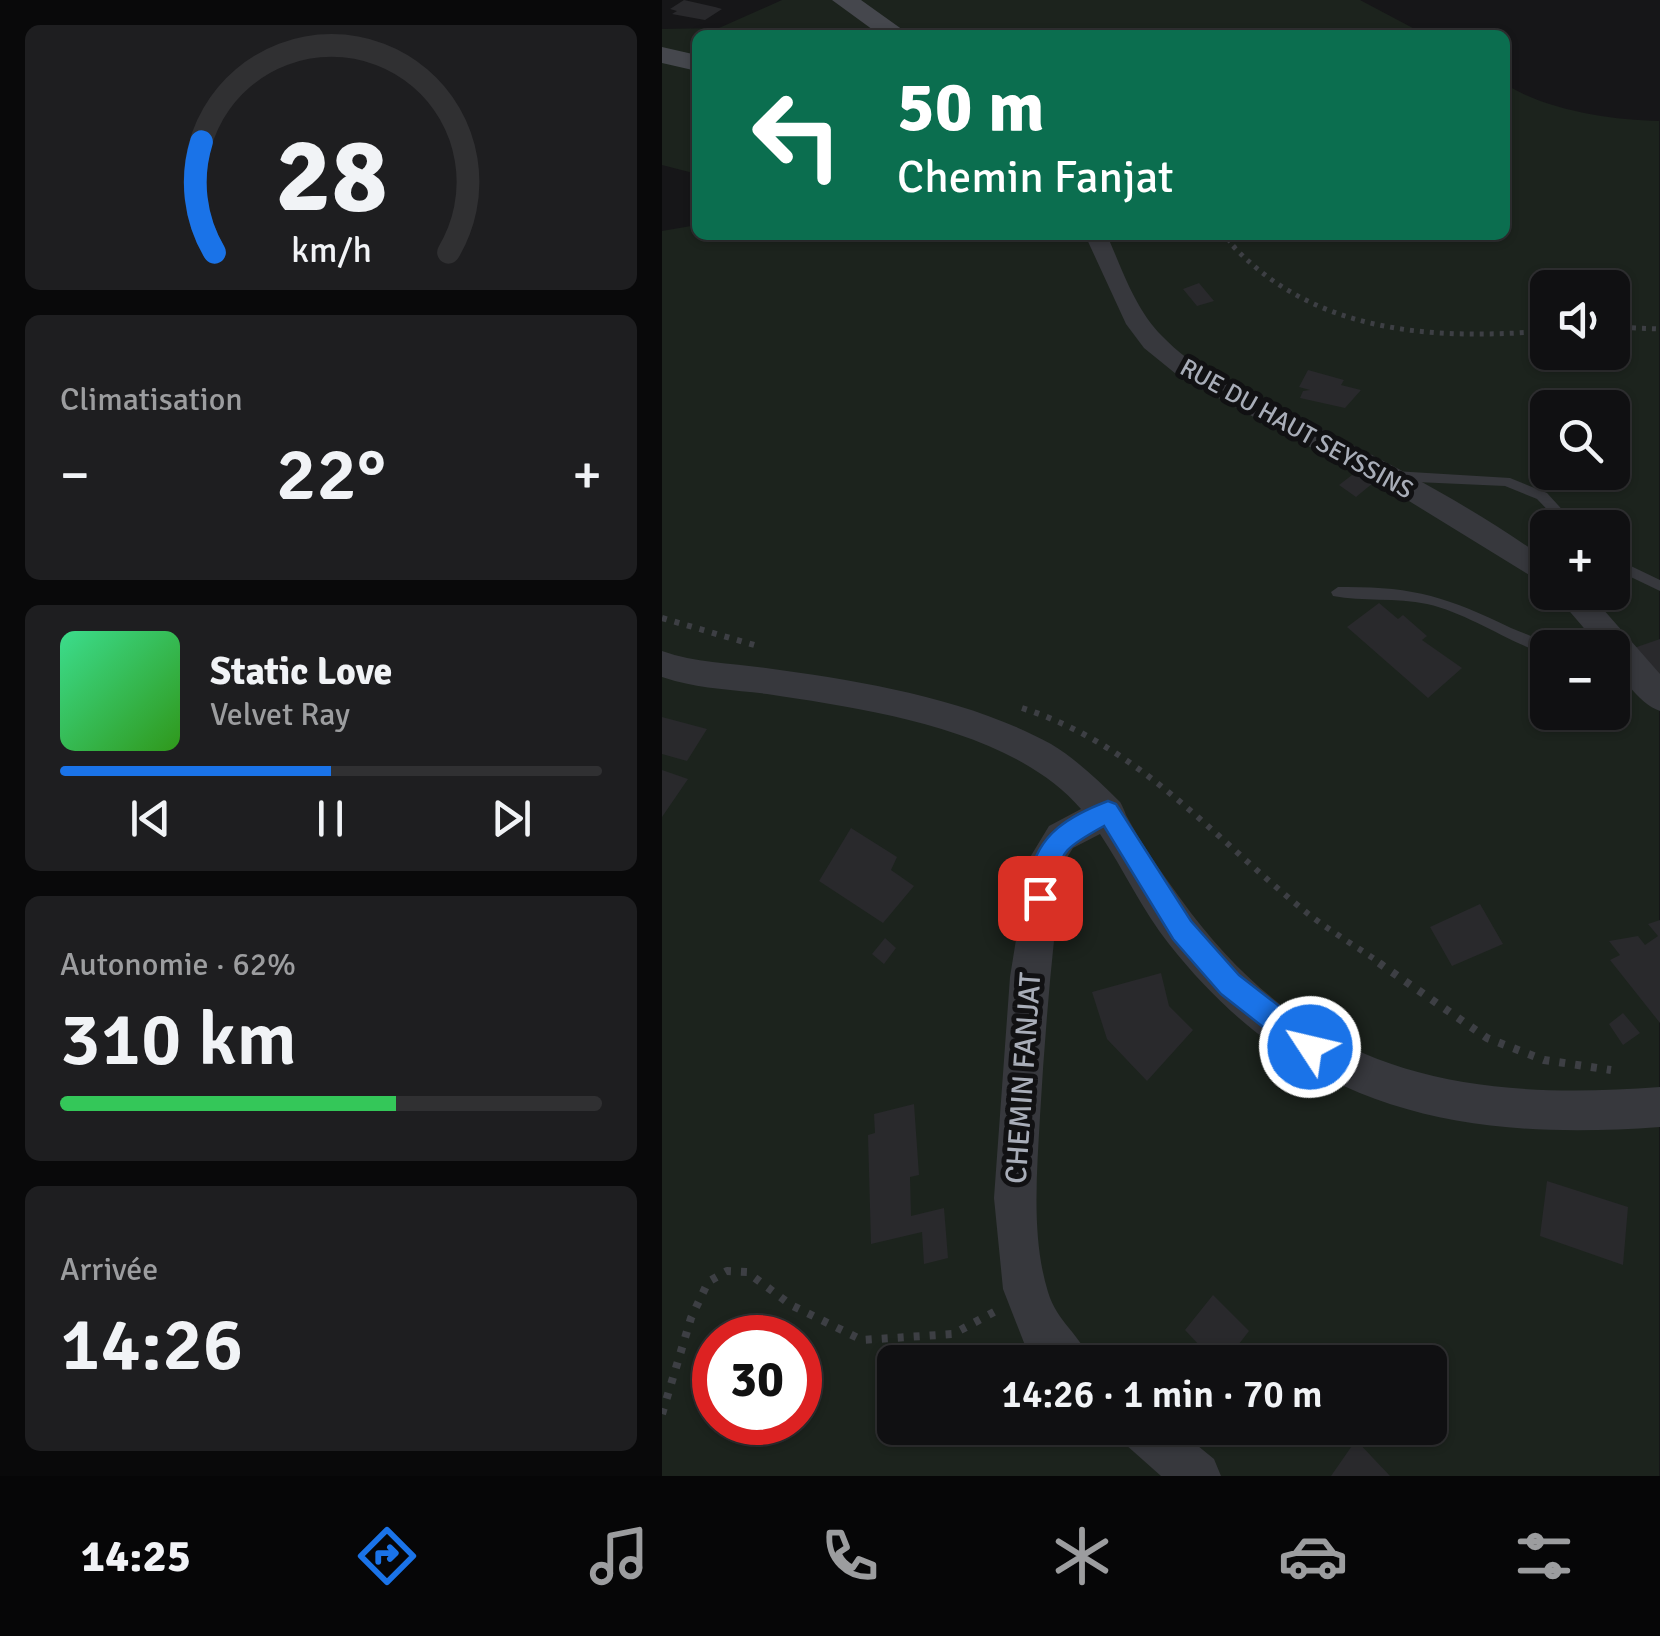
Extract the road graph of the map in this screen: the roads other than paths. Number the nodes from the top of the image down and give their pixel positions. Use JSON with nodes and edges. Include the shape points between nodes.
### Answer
{"nodes":[{"id":1,"x":844,"y":0,"type":"edge"},
{"id":2,"x":890,"y":30,"type":"edge"},
{"id":3,"x":662,"y":54,"type":"edge"},
{"id":4,"x":692,"y":61,"type":"edge"},
{"id":5,"x":1098,"y":240,"type":"edge"},
{"id":6,"x":1386,"y":476,"type":"junction"},
{"id":7,"x":1556,"y":510,"type":"edge"},
{"id":8,"x":1530,"y":562,"type":"edge"},
{"id":9,"x":1630,"y":571,"type":"edge"},
{"id":10,"x":1660,"y":586,"type":"edge"},
{"id":11,"x":1338,"y":592,"type":"dead end"},
{"id":12,"x":1588,"y":610,"type":"edge"},
{"id":13,"x":1530,"y":642,"type":"edge"},
{"id":14,"x":662,"y":664,"type":"edge"},
{"id":15,"x":1638,"y":682,"type":"edge"},
{"id":16,"x":1108,"y":812,"type":"junction"},
{"id":17,"x":1660,"y":1107,"type":"edge"},
{"id":18,"x":1051,"y":1345,"type":"edge"},
{"id":19,"x":1161,"y":1445,"type":"edge"},
{"id":20,"x":1197,"y":1476,"type":"edge"}],
"edges":[{"from":1,"to":2,"type":"main road"},
{"from":3,"to":4,"type":"main road"},
{"from":5,"to":6,"type":"street","name":"RUE DU HAUT SEYSSINS","via":[[1130,310],[1173,361]]},
{"from":6,"to":7,"type":"lane","via":[[1506,481],[1542,496]]},
{"from":6,"to":8,"type":"street","name":"RUE DU HAUT SEYSSINS"},
{"from":9,"to":10,"type":"lane"},
{"from":11,"to":13,"type":"lane","via":[[1425,599]]},
{"from":12,"to":15,"type":"street"},
{"from":14,"to":16,"type":"street","via":[[798,686],[993,735],[1041,755]]},
{"from":16,"to":17,"type":"street","via":[[1182,930],[1230,984],[1292,1035],[1370,1081],[1420,1098],[1504,1112],[1557,1116]]},
{"from":16,"to":18,"type":"street","name":"CHEMIN FANJAT","via":[[1062,836],[1046,858],[1030,977],[1014,1198],[1024,1276]]},
{"from":19,"to":20,"type":"street"}]}
